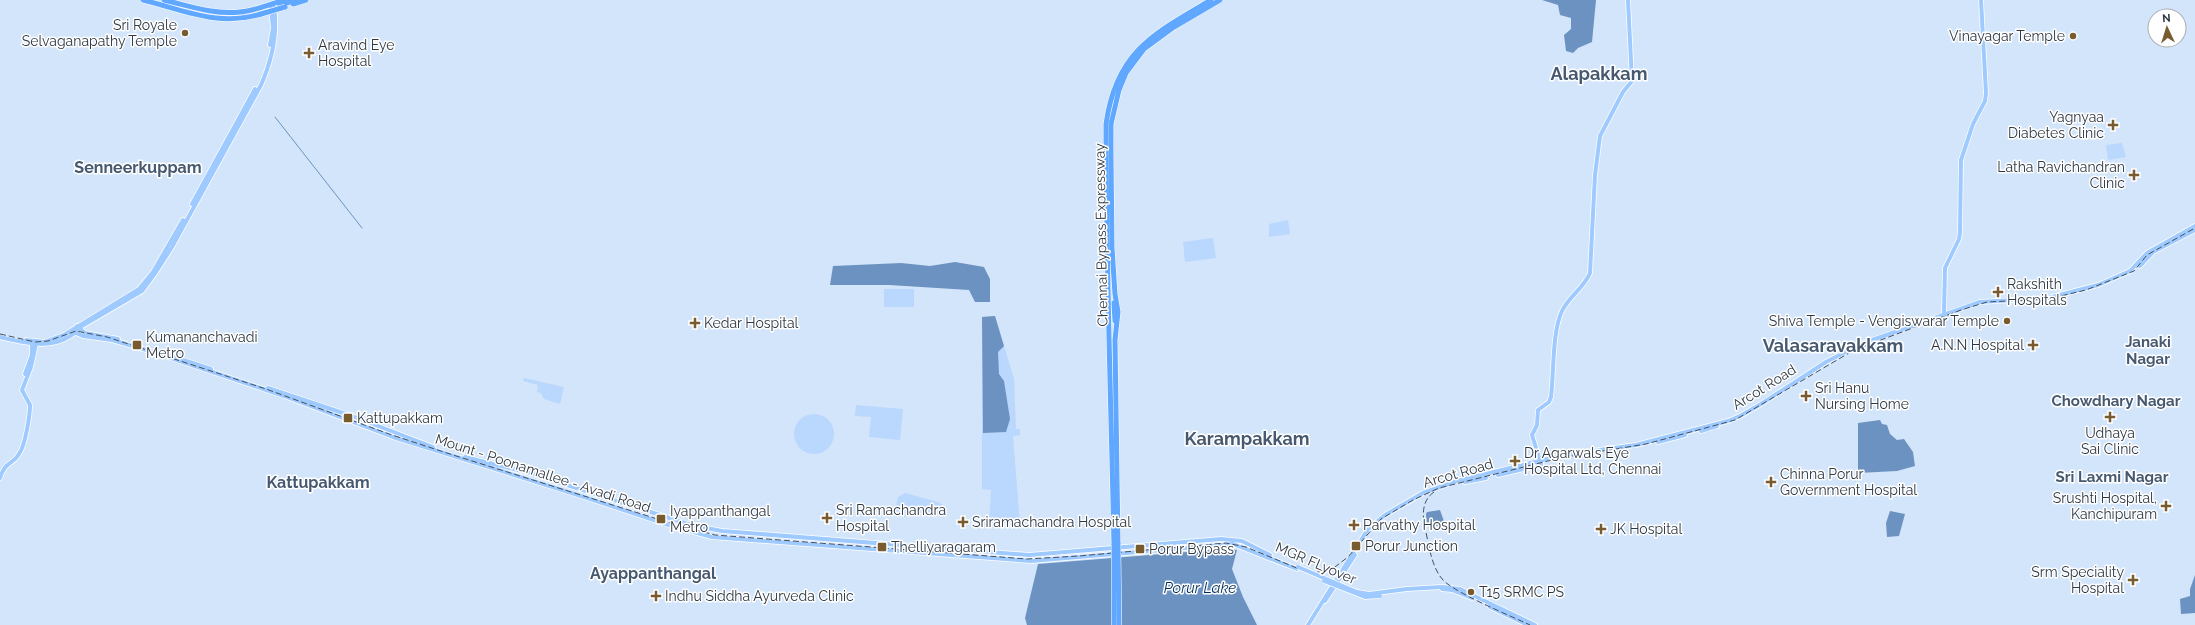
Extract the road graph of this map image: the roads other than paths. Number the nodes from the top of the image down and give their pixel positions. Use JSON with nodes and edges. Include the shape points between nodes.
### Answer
{"nodes":[{"id":1,"x":143,"y":0,"type":"edge"},
{"id":2,"x":164,"y":0,"type":"edge"},
{"id":3,"x":296,"y":0,"type":"edge"},
{"id":4,"x":306,"y":0,"type":"edge"},
{"id":5,"x":1211,"y":0,"type":"edge"},
{"id":6,"x":1220,"y":0,"type":"edge"},
{"id":7,"x":1628,"y":0,"type":"edge"},
{"id":8,"x":1981,"y":0,"type":"edge"},
{"id":9,"x":186,"y":5,"type":"junction"},
{"id":10,"x":285,"y":5,"type":"edge"},
{"id":11,"x":273,"y":7,"type":"junction"},
{"id":12,"x":2195,"y":226,"type":"edge"},
{"id":13,"x":2195,"y":230,"type":"edge"},
{"id":14,"x":2154,"y":250,"type":"junction"},
{"id":15,"x":1115,"y":294,"type":"junction"},
{"id":16,"x":1108,"y":295,"type":"junction"},
{"id":17,"x":1962,"y":308,"type":"junction"},
{"id":18,"x":1944,"y":314,"type":"junction"},
{"id":19,"x":1928,"y":321,"type":"junction"},
{"id":20,"x":79,"y":329,"type":"junction"},
{"id":21,"x":0,"y":336,"type":"edge"},
{"id":22,"x":1113,"y":336,"type":"junction"},
{"id":23,"x":27,"y":343,"type":"junction"},
{"id":24,"x":34,"y":343,"type":"junction"},
{"id":25,"x":32,"y":351,"type":"junction"},
{"id":26,"x":1541,"y":463,"type":"junction"},
{"id":27,"x":0,"y":470,"type":"edge"},
{"id":28,"x":530,"y":473,"type":"junction"},
{"id":29,"x":0,"y":478,"type":"edge"},
{"id":30,"x":528,"y":479,"type":"junction"},
{"id":31,"x":1116,"y":544,"type":"junction"},
{"id":32,"x":1262,"y":553,"type":"junction"},
{"id":33,"x":1320,"y":575,"type":"dead end"},
{"id":34,"x":1318,"y":580,"type":"dead end"},
{"id":35,"x":1527,"y":623,"type":"edge"},
{"id":36,"x":1114,"y":625,"type":"edge"},
{"id":37,"x":1119,"y":625,"type":"edge"},
{"id":38,"x":1309,"y":625,"type":"edge"},
{"id":39,"x":1535,"y":625,"type":"edge"}],
"edges":[{"from":1,"to":10,"type":"highway","bridge":true,"via":[[221,20],[242,19]]},
{"from":2,"to":9,"type":"highway"},
{"from":3,"to":10,"type":"highway"},
{"from":4,"to":10,"type":"highway"},
{"from":5,"to":16,"type":"highway","name":"Chennai Bypass Expressway","via":[[1156,33],[1141,46],[1121,71],[1114,88],[1106,124]]},
{"from":6,"to":15,"type":"highway","name":"Chennai Bypass Expressway","via":[[1174,27],[1144,49],[1126,73],[1119,90],[1111,124]]},
{"from":7,"to":26,"type":"main road","via":[[1632,81],[1600,136],[1595,175],[1590,273],[1585,284],[1562,310],[1551,399],[1538,410],[1537,425],[1532,435]]},
{"from":8,"to":18,"type":"main road","via":[[1986,93],[1961,160],[1960,232],[1945,268]]},
{"from":9,"to":10,"type":"highway","via":[[209,11],[235,13]]},
{"from":9,"to":11,"type":"highway","via":[[227,16],[249,14]]},
{"from":10,"to":11,"type":"highway"},
{"from":11,"to":20,"type":"main road","via":[[273,34],[259,84],[234,124],[162,257],[139,289]]},
{"from":12,"to":14,"type":"main road","name":"Arcot Road"},
{"from":13,"to":14,"type":"main road","name":"Arcot Road"},
{"from":14,"to":17,"type":"main road","name":"Arcot Road","via":[[2137,269],[2065,297],[1990,302]]},
{"from":15,"to":16,"type":"highway"},
{"from":15,"to":22,"type":"highway","name":"Chennai Bypass Expressway"},
{"from":16,"to":22,"type":"highway","name":"Chennai Bypass Expressway"},
{"from":17,"to":18,"type":"main road","name":"Arcot Road"},
{"from":17,"to":19,"type":"main road","name":"Arcot Road"},
{"from":18,"to":19,"type":"main road","name":"Arcot Road"},
{"from":19,"to":26,"type":"main road","name":"Arcot Road","via":[[1861,344],[1745,415],[1641,444],[1584,451]]},
{"from":20,"to":24,"type":"main road","via":[[47,344]]},
{"from":20,"to":28,"type":"main road","name":"Mount - Poonamallee - Avadi Road","via":[[183,359],[346,414],[447,452]]},
{"from":20,"to":30,"type":"main road","name":"Mount - Poonamallee - Avadi Road","via":[[284,396],[393,437]]},
{"from":21,"to":23,"type":"main road"},
{"from":21,"to":24,"type":"main road"},
{"from":22,"to":31,"type":"highway","name":"Chennai Bypass Expressway"},
{"from":23,"to":24,"type":"main road"},
{"from":23,"to":25,"type":"main road"},
{"from":24,"to":25,"type":"main road"},
{"from":24,"to":29,"type":"main road","via":[[31,367],[22,388],[30,405],[22,450],[4,466]]},
{"from":25,"to":27,"type":"main road","via":[[20,387],[20,393],[28,405],[19,449]]},
{"from":26,"to":38,"type":"main road","name":"Arcot Road","via":[[1442,485],[1411,501],[1370,530]]},
{"from":28,"to":30,"type":"main road"},
{"from":28,"to":32,"type":"main road","name":"Mount - Poonamallee - Avadi Road","via":[[685,523],[734,532],[1029,555],[1221,539],[1242,541]]},
{"from":30,"to":32,"type":"main road","name":"Mount - Poonamallee - Avadi Road","via":[[672,526],[726,538],[1031,560],[1233,544]]},
{"from":31,"to":36,"type":"highway","bridge":true},
{"from":31,"to":37,"type":"highway","bridge":true},
{"from":32,"to":35,"type":"main road","name":"MGR FLyover","bridge":true,"via":[[1360,596],[1372,597],[1409,590],[1452,587]]},
{"from":33,"to":34,"type":"main road"},
{"from":35,"to":39,"type":"main road"}]}
